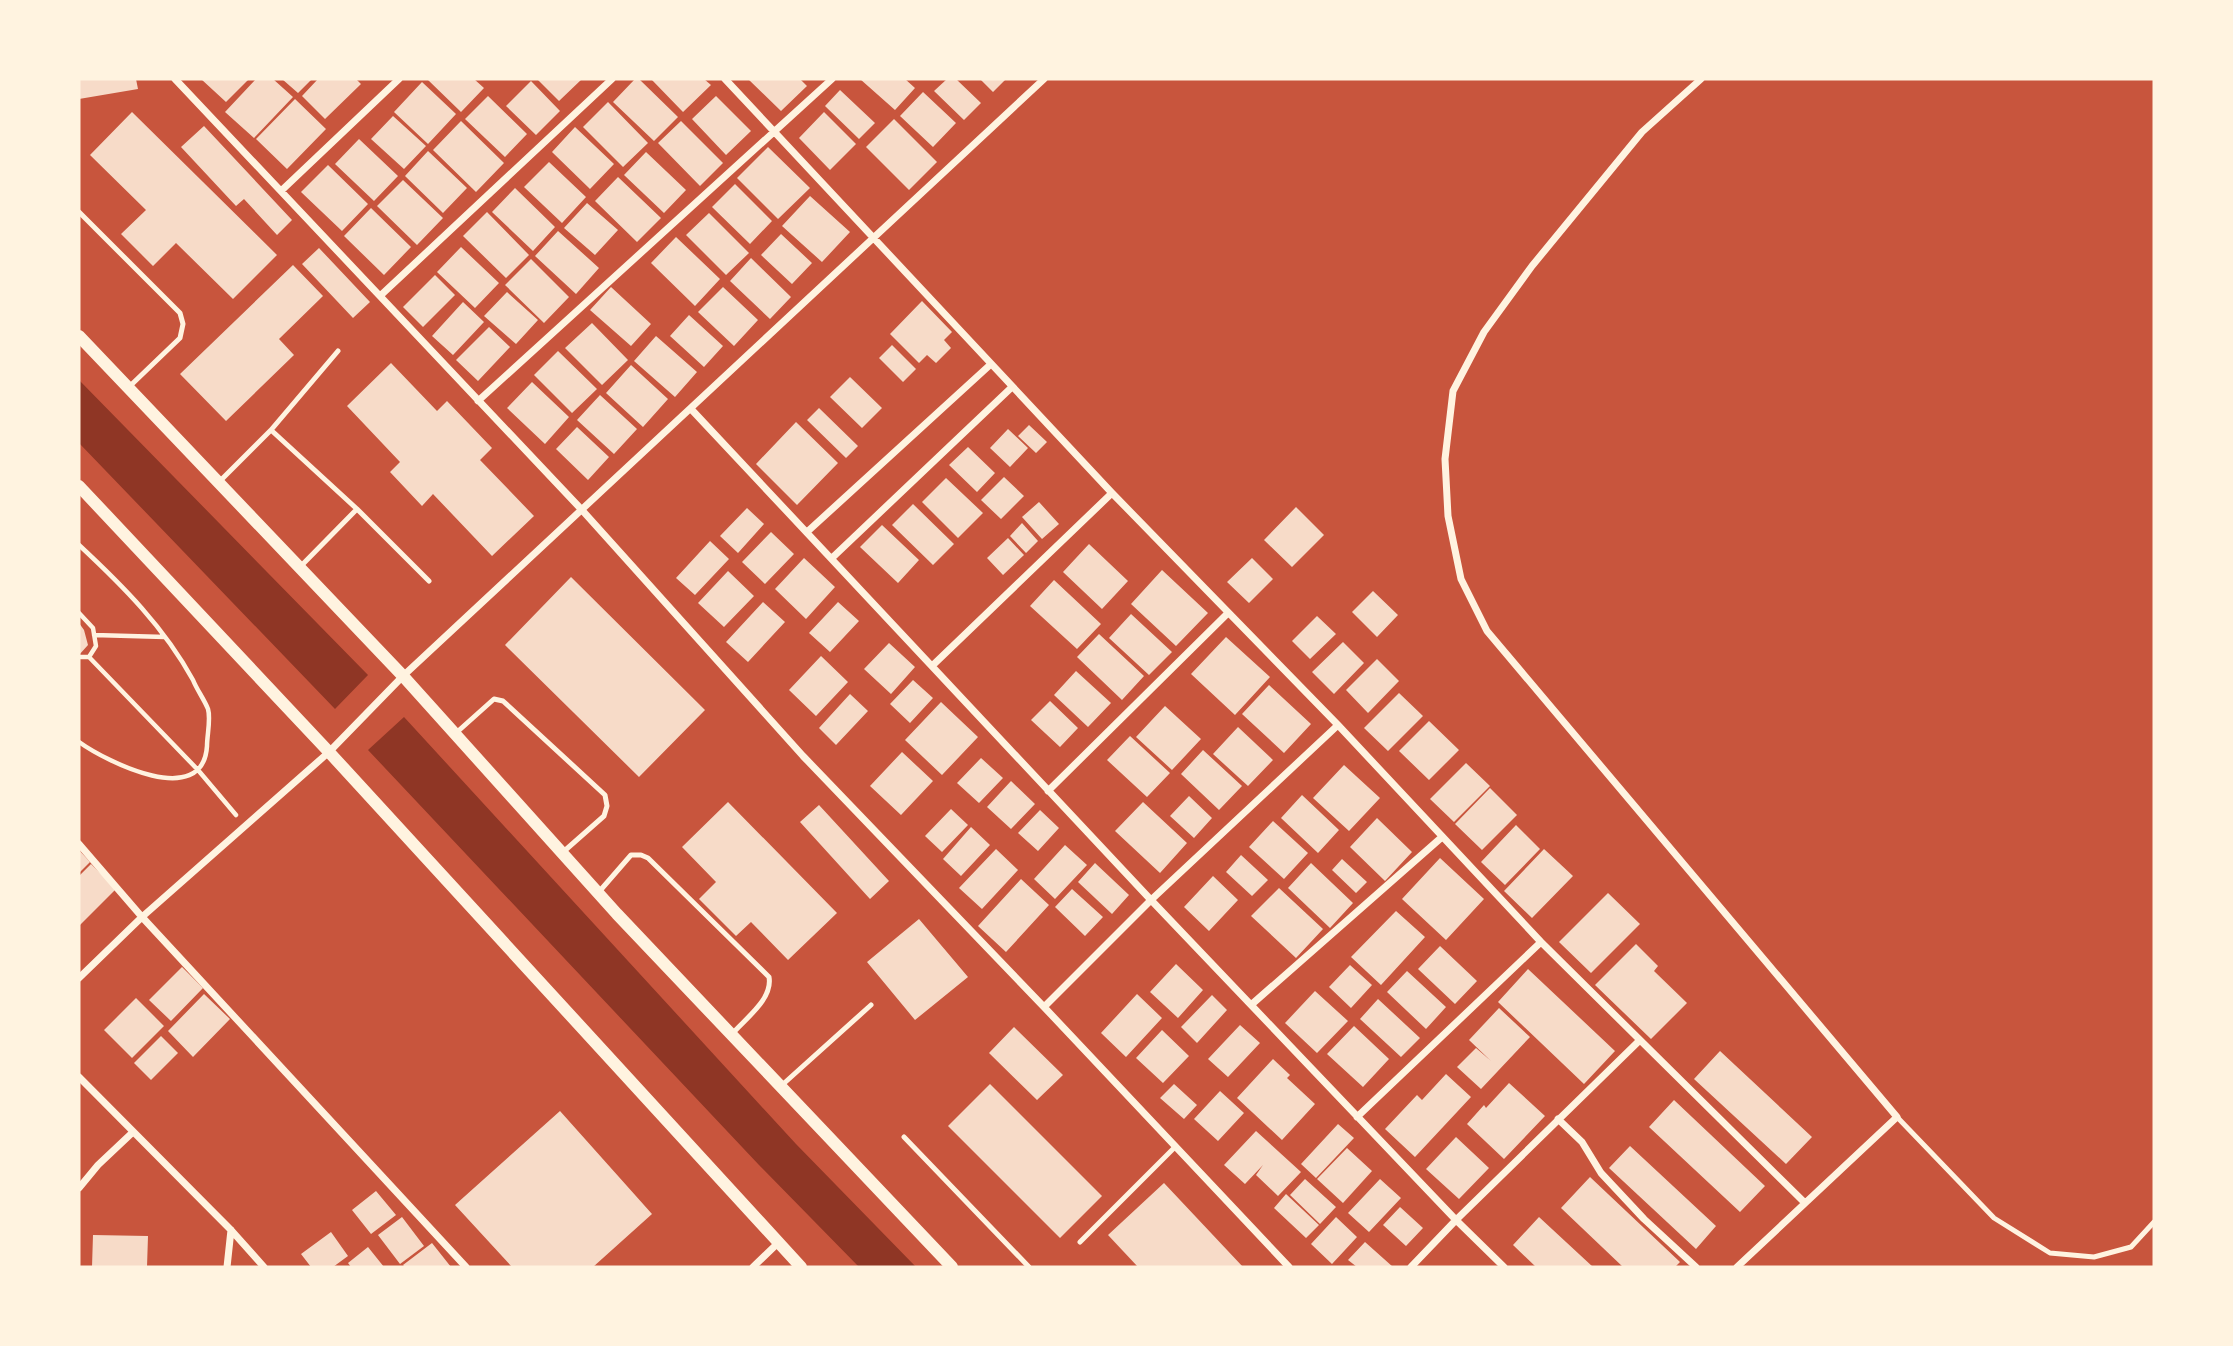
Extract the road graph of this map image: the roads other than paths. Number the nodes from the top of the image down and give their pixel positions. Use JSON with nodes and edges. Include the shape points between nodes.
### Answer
{"nodes":[{"id":1,"x":175,"y":79,"type":"edge"},
{"id":2,"x":399,"y":79,"type":"edge"},
{"id":3,"x":612,"y":79,"type":"edge"},
{"id":4,"x":726,"y":79,"type":"edge"},
{"id":5,"x":832,"y":79,"type":"edge"},
{"id":6,"x":1044,"y":79,"type":"edge"},
{"id":7,"x":1701,"y":79,"type":"edge"},
{"id":8,"x":389,"y":82,"type":"edge"},
{"id":9,"x":775,"y":132,"type":"junction"},
{"id":10,"x":281,"y":191,"type":"junction"},
{"id":11,"x":79,"y":212,"type":"edge"},
{"id":12,"x":873,"y":239,"type":"junction"},
{"id":13,"x":380,"y":296,"type":"junction"},
{"id":14,"x":79,"y":336,"type":"edge"},
{"id":15,"x":338,"y":351,"type":"dead end"},
{"id":16,"x":991,"y":364,"type":"junction"},
{"id":17,"x":1012,"y":387,"type":"junction"},
{"id":18,"x":128,"y":388,"type":"junction"},
{"id":19,"x":478,"y":401,"type":"junction"},
{"id":20,"x":691,"y":409,"type":"junction"},
{"id":21,"x":271,"y":430,"type":"junction"},
{"id":22,"x":218,"y":483,"type":"junction"},
{"id":23,"x":79,"y":486,"type":"edge"},
{"id":24,"x":1112,"y":494,"type":"junction"},
{"id":25,"x":356,"y":509,"type":"junction"},
{"id":26,"x":581,"y":509,"type":"junction"},
{"id":27,"x":807,"y":532,"type":"junction"},
{"id":28,"x":832,"y":558,"type":"junction"},
{"id":29,"x":299,"y":568,"type":"junction"},
{"id":30,"x":429,"y":581,"type":"dead end"},
{"id":31,"x":1228,"y":613,"type":"junction"},
{"id":32,"x":932,"y":666,"type":"junction"},
{"id":33,"x":403,"y":676,"type":"junction"},
{"id":34,"x":1338,"y":725,"type":"junction"},
{"id":35,"x":455,"y":734,"type":"junction"},
{"id":36,"x":329,"y":752,"type":"junction"},
{"id":37,"x":1048,"y":791,"type":"junction"},
{"id":38,"x":1442,"y":837,"type":"junction"},
{"id":39,"x":79,"y":844,"type":"edge"},
{"id":40,"x":562,"y":853,"type":"junction"},
{"id":41,"x":598,"y":892,"type":"junction"},
{"id":42,"x":1151,"y":900,"type":"junction"},
{"id":43,"x":142,"y":917,"type":"junction"},
{"id":44,"x":1541,"y":942,"type":"junction"},
{"id":45,"x":79,"y":978,"type":"edge"},
{"id":46,"x":872,"y":1005,"type":"dead end"},
{"id":47,"x":1251,"y":1006,"type":"junction"},
{"id":48,"x":1044,"y":1007,"type":"junction"},
{"id":49,"x":732,"y":1034,"type":"junction"},
{"id":50,"x":1640,"y":1040,"type":"junction"},
{"id":51,"x":79,"y":1077,"type":"edge"},
{"id":52,"x":780,"y":1086,"type":"junction"},
{"id":53,"x":1357,"y":1117,"type":"junction"},
{"id":54,"x":1897,"y":1117,"type":"junction"},
{"id":55,"x":1558,"y":1119,"type":"junction"},
{"id":56,"x":133,"y":1132,"type":"junction"},
{"id":57,"x":904,"y":1138,"type":"dead end"},
{"id":58,"x":1175,"y":1146,"type":"junction"},
{"id":59,"x":79,"y":1188,"type":"edge"},
{"id":60,"x":1805,"y":1203,"type":"junction"},
{"id":61,"x":1456,"y":1220,"type":"junction"},
{"id":62,"x":2154,"y":1222,"type":"edge"},
{"id":63,"x":231,"y":1230,"type":"junction"},
{"id":64,"x":1080,"y":1242,"type":"dead end"},
{"id":65,"x":778,"y":1244,"type":"junction"},
{"id":66,"x":227,"y":1267,"type":"edge"},
{"id":67,"x":264,"y":1267,"type":"edge"},
{"id":68,"x":466,"y":1267,"type":"edge"},
{"id":69,"x":753,"y":1267,"type":"edge"},
{"id":70,"x":801,"y":1267,"type":"edge"},
{"id":71,"x":952,"y":1267,"type":"edge"},
{"id":72,"x":1029,"y":1267,"type":"edge"},
{"id":73,"x":1289,"y":1267,"type":"edge"},
{"id":74,"x":1411,"y":1267,"type":"edge"},
{"id":75,"x":1504,"y":1267,"type":"edge"},
{"id":76,"x":1696,"y":1267,"type":"edge"},
{"id":77,"x":1737,"y":1267,"type":"edge"}],
"edges":[{"from":1,"to":10,"type":"street"},
{"from":2,"to":8,"type":"street"},
{"from":3,"to":13,"type":"street"},
{"from":4,"to":9,"type":"street"},
{"from":5,"to":9,"type":"street"},
{"from":6,"to":12,"type":"street"},
{"from":7,"to":54,"type":"street","via":[[1642,132],[1484,332],[1453,391],[1445,460],[1448,516],[1461,579],[1487,631]]},
{"from":8,"to":10,"type":"street"},
{"from":9,"to":12,"type":"street"},
{"from":9,"to":19,"type":"street"},
{"from":10,"to":13,"type":"street"},
{"from":11,"to":18,"type":"lane","via":[[180,313],[180,338]]},
{"from":12,"to":16,"type":"street"},
{"from":12,"to":20,"type":"street"},
{"from":13,"to":19,"type":"street"},
{"from":14,"to":18,"type":"street"},
{"from":15,"to":21,"type":"lane"},
{"from":16,"to":17,"type":"street"},
{"from":16,"to":27,"type":"street"},
{"from":17,"to":24,"type":"street"},
{"from":17,"to":28,"type":"street"},
{"from":18,"to":22,"type":"street"},
{"from":19,"to":26,"type":"street"},
{"from":20,"to":26,"type":"street"},
{"from":20,"to":27,"type":"street"},
{"from":21,"to":22,"type":"lane"},
{"from":21,"to":25,"type":"lane"},
{"from":22,"to":29,"type":"street"},
{"from":23,"to":36,"type":"street"},
{"from":24,"to":31,"type":"street"},
{"from":24,"to":32,"type":"street"},
{"from":25,"to":29,"type":"lane"},
{"from":25,"to":30,"type":"lane"},
{"from":26,"to":33,"type":"street"},
{"from":26,"to":48,"type":"street","via":[[803,756]]},
{"from":27,"to":28,"type":"street"},
{"from":28,"to":32,"type":"street"},
{"from":29,"to":33,"type":"street"},
{"from":31,"to":34,"type":"street"},
{"from":31,"to":37,"type":"street"},
{"from":32,"to":37,"type":"street"},
{"from":33,"to":35,"type":"street"},
{"from":33,"to":36,"type":"street"},
{"from":34,"to":38,"type":"street"},
{"from":34,"to":42,"type":"street"},
{"from":35,"to":40,"type":"street"},
{"from":35,"to":40,"type":"lane","via":[[486,704],[494,699],[503,701],[605,795],[604,816]]},
{"from":36,"to":43,"type":"street"},
{"from":36,"to":65,"type":"street"},
{"from":37,"to":42,"type":"street"},
{"from":38,"to":44,"type":"street"},
{"from":38,"to":47,"type":"street"},
{"from":39,"to":43,"type":"street"},
{"from":40,"to":41,"type":"street"},
{"from":41,"to":49,"type":"street"},
{"from":41,"to":49,"type":"lane","via":[[631,855],[648,858],[769,977],[768,995]]},
{"from":42,"to":47,"type":"street"},
{"from":42,"to":48,"type":"street"},
{"from":43,"to":45,"type":"street"},
{"from":43,"to":68,"type":"street"},
{"from":44,"to":50,"type":"street"},
{"from":44,"to":53,"type":"street"},
{"from":46,"to":52,"type":"lane"},
{"from":47,"to":53,"type":"street"},
{"from":48,"to":58,"type":"street"},
{"from":49,"to":52,"type":"street"},
{"from":50,"to":55,"type":"street"},
{"from":50,"to":60,"type":"street"},
{"from":51,"to":56,"type":"street"},
{"from":52,"to":71,"type":"street"},
{"from":53,"to":61,"type":"street"},
{"from":54,"to":60,"type":"street"},
{"from":54,"to":62,"type":"lane","via":[[1994,1218],[2050,1253],[2094,1257],[2132,1247]]},
{"from":55,"to":61,"type":"street"},
{"from":55,"to":76,"type":"street","via":[[1581,1142],[1601,1173]]},
{"from":56,"to":59,"type":"street"},
{"from":56,"to":63,"type":"street"},
{"from":57,"to":72,"type":"lane"},
{"from":58,"to":64,"type":"lane"},
{"from":58,"to":73,"type":"street"},
{"from":60,"to":77,"type":"street"},
{"from":61,"to":74,"type":"street"},
{"from":61,"to":75,"type":"street"},
{"from":63,"to":66,"type":"street"},
{"from":63,"to":67,"type":"street"},
{"from":65,"to":69,"type":"street"},
{"from":65,"to":70,"type":"street"}]}
